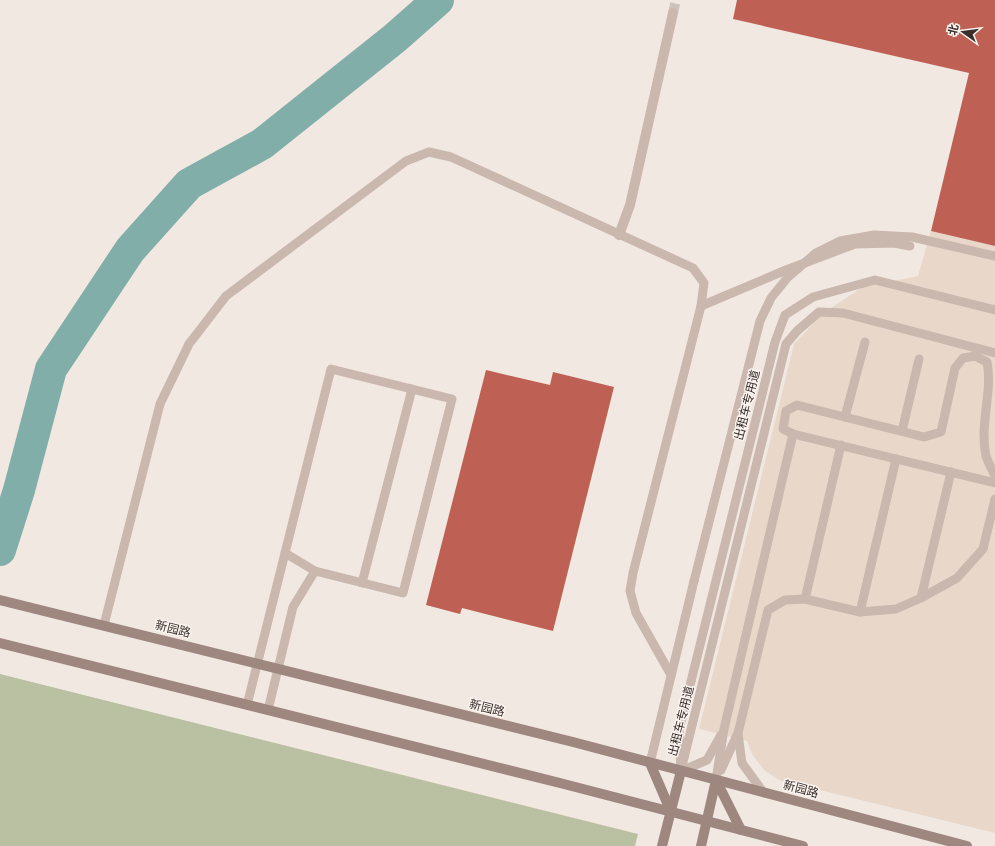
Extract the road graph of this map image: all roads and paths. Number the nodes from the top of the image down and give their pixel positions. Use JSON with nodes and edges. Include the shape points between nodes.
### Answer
{"nodes":[{"id":1,"x":673,"y":13,"type":"tunnel mouth"},
{"id":2,"x":619,"y":235,"type":"junction"},
{"id":3,"x":910,"y":246,"type":"dead end"},
{"id":4,"x":995,"y":256,"type":"edge"},
{"id":5,"x":701,"y":306,"type":"junction"},
{"id":6,"x":995,"y":310,"type":"edge"},
{"id":7,"x":865,"y":342,"type":"dead end"},
{"id":8,"x":995,"y":353,"type":"edge"},
{"id":9,"x":919,"y":359,"type":"dead end"},
{"id":10,"x":412,"y":389,"type":"junction"},
{"id":11,"x":845,"y":417,"type":"junction"},
{"id":12,"x":902,"y":431,"type":"junction"},
{"id":13,"x":793,"y":434,"type":"junction"},
{"id":14,"x":841,"y":445,"type":"junction"},
{"id":15,"x":896,"y":458,"type":"junction"},
{"id":16,"x":951,"y":472,"type":"junction"},
{"id":17,"x":995,"y":476,"type":"edge"},
{"id":18,"x":995,"y":483,"type":"edge"},
{"id":19,"x":995,"y":499,"type":"edge"},
{"id":20,"x":285,"y":553,"type":"junction"},
{"id":21,"x":315,"y":571,"type":"junction"},
{"id":22,"x":362,"y":582,"type":"junction"},
{"id":23,"x":921,"y":598,"type":"junction"},
{"id":24,"x":805,"y":599,"type":"junction"},
{"id":25,"x":0,"y":600,"type":"edge"},
{"id":26,"x":860,"y":612,"type":"junction"},
{"id":27,"x":104,"y":625,"type":"junction"},
{"id":28,"x":0,"y":643,"type":"edge"},
{"id":29,"x":257,"y":664,"type":"junction"},
{"id":30,"x":278,"y":669,"type":"junction"},
{"id":31,"x":671,"y":675,"type":"junction"},
{"id":32,"x":247,"y":704,"type":"junction"},
{"id":33,"x":268,"y":710,"type":"junction"},
{"id":34,"x":724,"y":729,"type":"junction"},
{"id":35,"x":738,"y":734,"type":"junction"},
{"id":36,"x":650,"y":763,"type":"junction"},
{"id":37,"x":681,"y":771,"type":"junction"},
{"id":38,"x":716,"y":780,"type":"junction"},
{"id":39,"x":764,"y":792,"type":"junction"},
{"id":40,"x":671,"y":812,"type":"junction"},
{"id":41,"x":707,"y":821,"type":"junction"},
{"id":42,"x":741,"y":830,"type":"junction"},
{"id":43,"x":662,"y":846,"type":"edge"},
{"id":44,"x":701,"y":846,"type":"edge"},
{"id":45,"x":803,"y":846,"type":"edge"},
{"id":46,"x":967,"y":846,"type":"edge"}],
"edges":[{"from":1,"to":2,"type":"street","via":[[630,205]]},
{"from":2,"to":5,"type":"lane","via":[[693,268],[704,283]]},
{"from":2,"to":27,"type":"lane","via":[[451,157],[429,152],[406,161],[226,296],[189,344],[160,404]]},
{"from":3,"to":5,"type":"lane","via":[[894,243],[855,244]]},
{"from":4,"to":31,"type":"lane","bridge":true,"via":[[912,238],[874,236],[840,241],[816,253],[788,277],[771,298],[760,321]]},
{"from":5,"to":31,"type":"lane","via":[[630,591],[636,613]]},
{"from":6,"to":37,"type":"lane","name":"出租车专用道","via":[[875,280],[813,296],[785,314],[775,342],[679,730]]},
{"from":7,"to":11,"type":"lane"},
{"from":8,"to":37,"type":"lane","name":"出租车专用道","via":[[843,313],[819,312],[786,344]]},
{"from":9,"to":12,"type":"lane"},
{"from":10,"to":20,"type":"lane","via":[[331,369]]},
{"from":10,"to":22,"type":"lane"},
{"from":10,"to":22,"type":"lane","via":[[452,399],[403,593]]},
{"from":11,"to":12,"type":"lane"},
{"from":11,"to":13,"type":"lane","via":[[797,405],[786,411],[783,429]]},
{"from":12,"to":17,"type":"lane","via":[[924,437],[941,432],[955,368],[963,358],[975,356],[987,362],[989,373],[984,431],[986,456]]},
{"from":13,"to":14,"type":"lane"},
{"from":13,"to":34,"type":"lane"},
{"from":14,"to":15,"type":"lane"},
{"from":14,"to":24,"type":"lane"},
{"from":15,"to":16,"type":"lane"},
{"from":15,"to":26,"type":"lane"},
{"from":16,"to":18,"type":"lane"},
{"from":16,"to":23,"type":"lane"},
{"from":19,"to":23,"type":"lane","via":[[983,550],[957,578]]},
{"from":20,"to":21,"type":"lane"},
{"from":20,"to":29,"type":"lane"},
{"from":21,"to":22,"type":"lane"},
{"from":21,"to":30,"type":"lane","via":[[293,607]]},
{"from":23,"to":26,"type":"lane","via":[[896,609]]},
{"from":24,"to":26,"type":"lane"},
{"from":24,"to":35,"type":"lane","via":[[785,600],[768,610]]},
{"from":25,"to":27,"type":"main road","name":"新园路"},
{"from":27,"to":29,"type":"main road","name":"新园路"},
{"from":28,"to":32,"type":"main road"},
{"from":29,"to":30,"type":"main road","name":"新园路"},
{"from":29,"to":32,"type":"lane"},
{"from":30,"to":33,"type":"lane"},
{"from":30,"to":36,"type":"main road","name":"新园路"},
{"from":31,"to":36,"type":"lane"},
{"from":32,"to":33,"type":"main road"},
{"from":33,"to":40,"type":"main road"},
{"from":34,"to":37,"type":"lane","via":[[707,760]]},
{"from":34,"to":38,"type":"lane"},
{"from":35,"to":38,"type":"lane"},
{"from":35,"to":39,"type":"lane","via":[[742,763]]},
{"from":36,"to":37,"type":"main road","name":"新园路"},
{"from":36,"to":40,"type":"main road"},
{"from":37,"to":38,"type":"main road","name":"新园路"},
{"from":37,"to":40,"type":"main road"},
{"from":38,"to":39,"type":"main road","name":"新园路"},
{"from":38,"to":41,"type":"main road"},
{"from":38,"to":42,"type":"main road"},
{"from":39,"to":46,"type":"main road","name":"新园路"},
{"from":40,"to":41,"type":"main road"},
{"from":40,"to":43,"type":"main road"},
{"from":41,"to":42,"type":"main road"},
{"from":41,"to":44,"type":"main road"},
{"from":42,"to":45,"type":"main road"}]}
